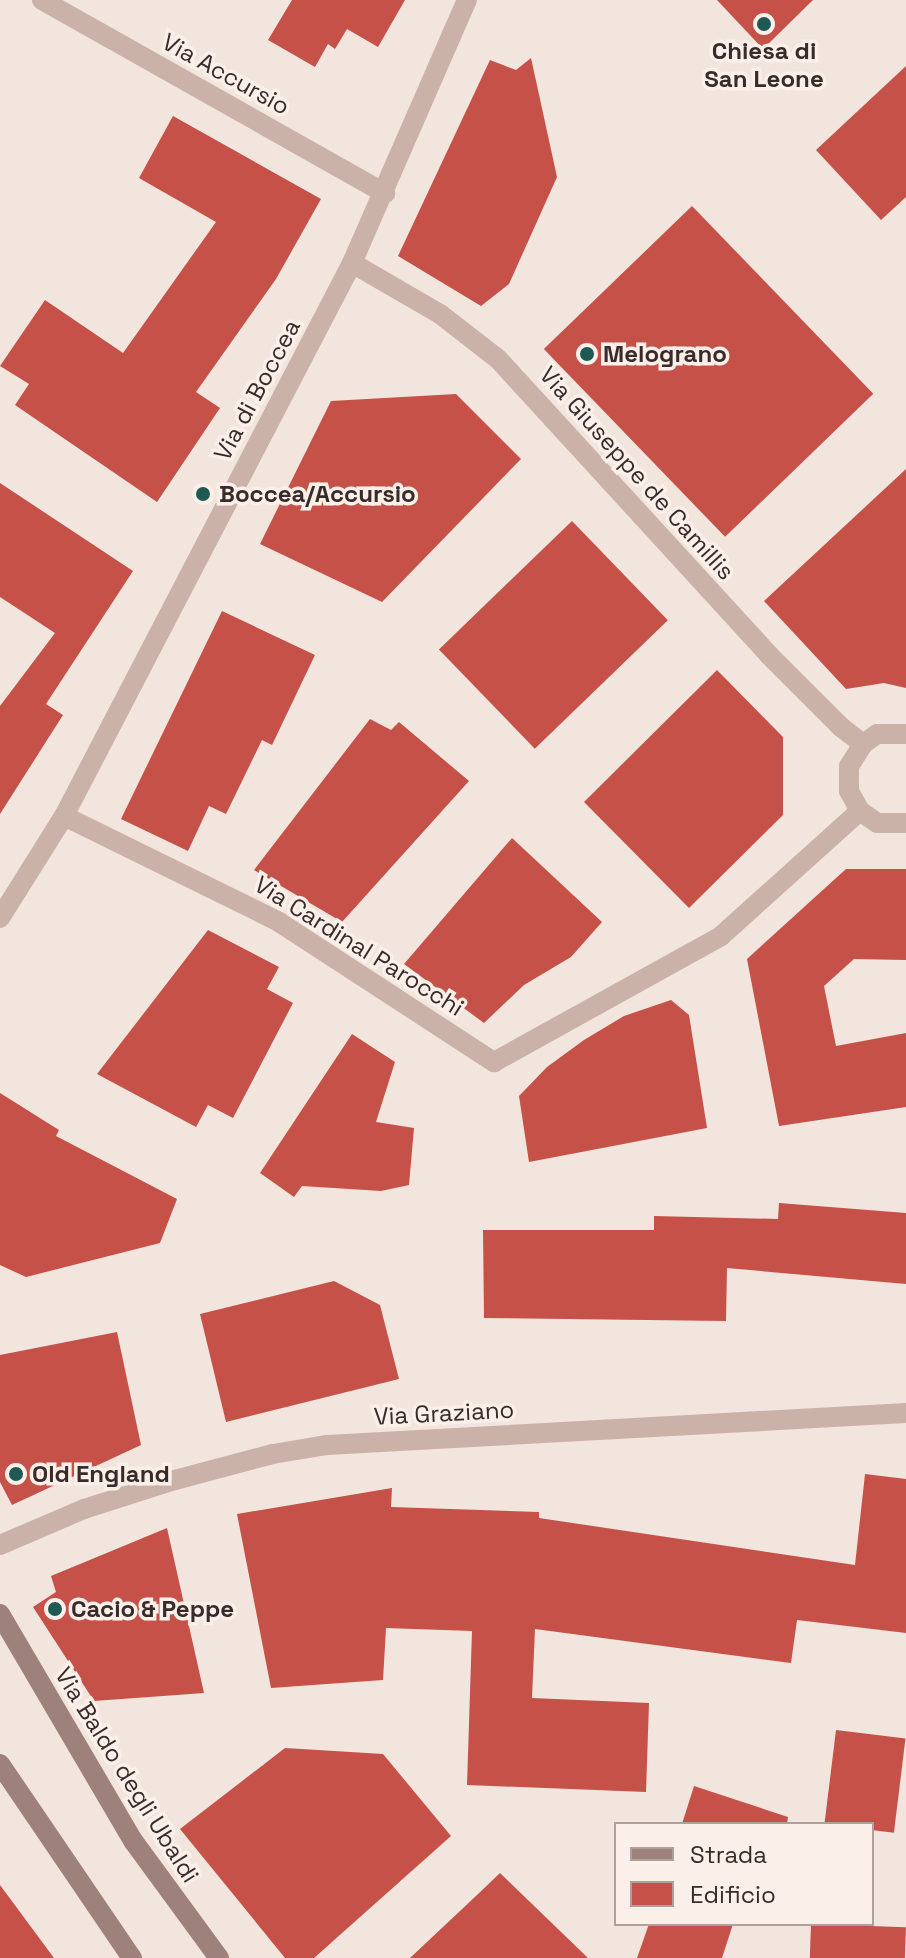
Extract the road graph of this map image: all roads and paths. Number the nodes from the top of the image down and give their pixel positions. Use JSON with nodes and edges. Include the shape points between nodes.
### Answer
{"nodes":[{"id":1,"x":42,"y":0,"type":"edge"},
{"id":2,"x":467,"y":0,"type":"edge"},
{"id":3,"x":385,"y":193,"type":"junction"},
{"id":4,"x":352,"y":263,"type":"junction"},
{"id":5,"x":906,"y":734,"type":"edge"},
{"id":6,"x":863,"y":744,"type":"junction"},
{"id":7,"x":860,"y":811,"type":"junction"},
{"id":8,"x":64,"y":816,"type":"junction"},
{"id":9,"x":906,"y":823,"type":"edge"},
{"id":10,"x":0,"y":918,"type":"edge"},
{"id":11,"x":906,"y":1413,"type":"edge"},
{"id":12,"x":0,"y":1545,"type":"edge"},
{"id":13,"x":0,"y":1614,"type":"edge"},
{"id":14,"x":0,"y":1764,"type":"edge"},
{"id":15,"x":132,"y":1958,"type":"edge"},
{"id":16,"x":219,"y":1958,"type":"edge"}],
"edges":[{"from":1,"to":3,"type":"street","name":"Via Accursio"},
{"from":2,"to":3,"type":"street","name":"Via di Boccea"},
{"from":3,"to":4,"type":"street","name":"Via di Boccea"},
{"from":4,"to":6,"type":"street","name":"Via Giuseppe de Camillis","via":[[440,314],[498,359],[769,655]]},
{"from":4,"to":8,"type":"street","name":"Via di Boccea"},
{"from":5,"to":6,"type":"street","via":[[877,734]]},
{"from":6,"to":7,"type":"street","via":[[849,766],[849,791]]},
{"from":7,"to":8,"type":"street","name":"Via Cardinal Parocchi","via":[[721,936],[494,1062],[279,922]]},
{"from":7,"to":9,"type":"street","via":[[877,823]]},
{"from":8,"to":10,"type":"street","name":"Via di Boccea"},
{"from":11,"to":12,"type":"street","name":"Via Graziano","via":[[327,1445],[175,1480],[84,1509]]},
{"from":13,"to":16,"type":"main road","name":"Via Baldo degli Ubaldi","via":[[134,1842]]},
{"from":14,"to":15,"type":"main road"}]}
